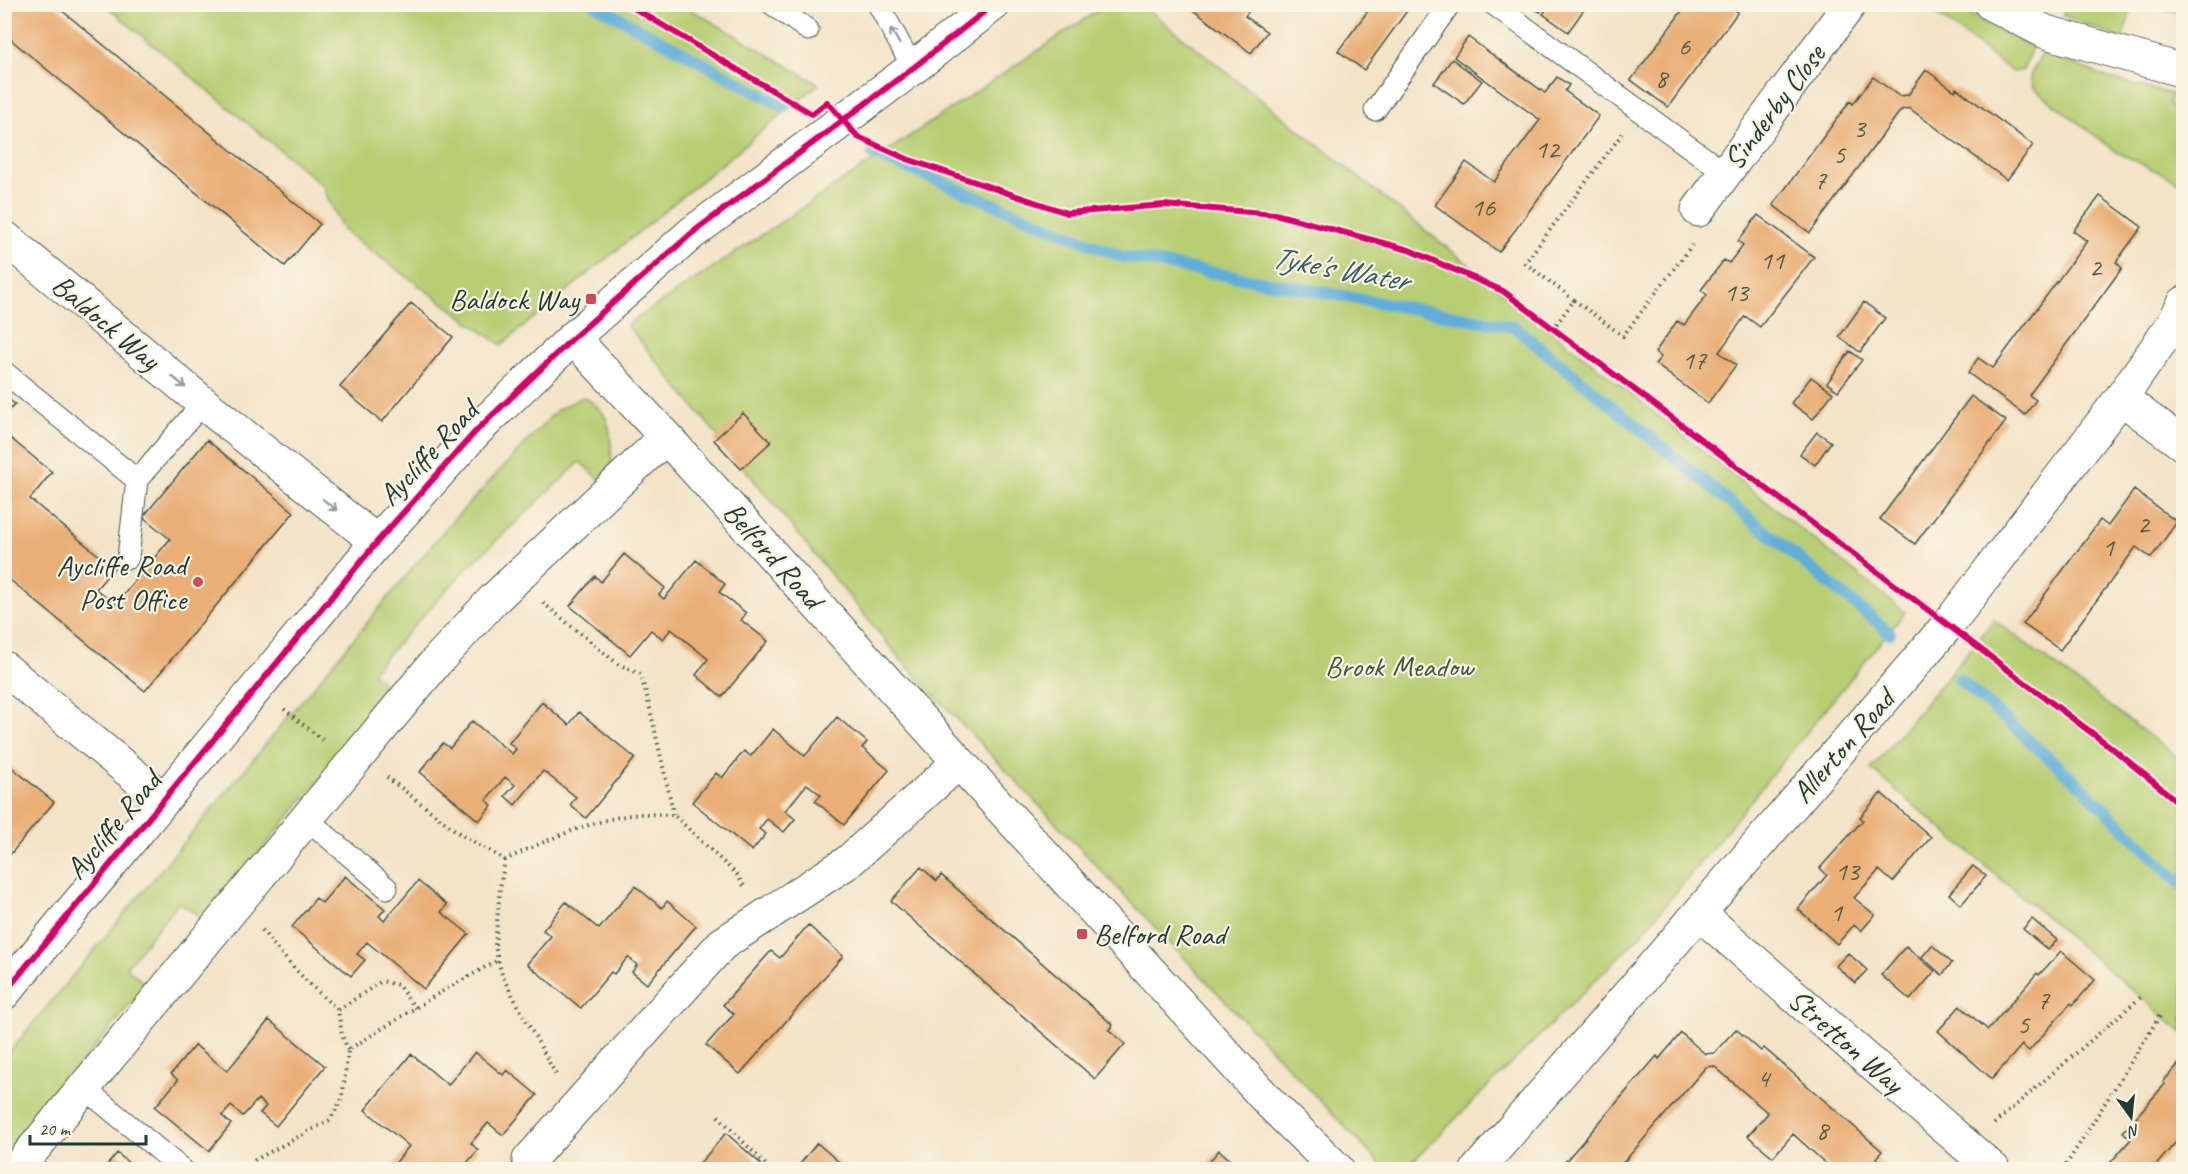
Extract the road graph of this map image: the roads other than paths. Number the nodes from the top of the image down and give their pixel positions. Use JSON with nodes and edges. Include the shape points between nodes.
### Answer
{"nodes":[{"id":1,"x":772,"y":4,"type":"edge"},
{"id":2,"x":878,"y":4,"type":"edge"},
{"id":3,"x":994,"y":4,"type":"edge"},
{"id":4,"x":1450,"y":4,"type":"edge"},
{"id":5,"x":1493,"y":4,"type":"edge"},
{"id":6,"x":1850,"y":4,"type":"edge"},
{"id":7,"x":1991,"y":4,"type":"edge"},
{"id":8,"x":808,"y":30,"type":"dead end"},
{"id":9,"x":913,"y":68,"type":"junction"},
{"id":10,"x":2184,"y":71,"type":"edge"},
{"id":11,"x":1375,"y":110,"type":"dead end"},
{"id":12,"x":1725,"y":173,"type":"junction"},
{"id":13,"x":1698,"y":210,"type":"road end"},
{"id":14,"x":4,"y":237,"type":"edge"},
{"id":15,"x":2184,"y":303,"type":"edge"},
{"id":16,"x":573,"y":338,"type":"junction"},
{"id":17,"x":4,"y":372,"type":"edge"},
{"id":18,"x":2121,"y":398,"type":"junction"},
{"id":19,"x":203,"y":403,"type":"junction"},
{"id":20,"x":666,"y":437,"type":"junction"},
{"id":21,"x":2184,"y":446,"type":"edge"},
{"id":22,"x":137,"y":480,"type":"junction"},
{"id":23,"x":377,"y":542,"type":"junction"},
{"id":24,"x":128,"y":558,"type":"dead end"},
{"id":25,"x":4,"y":668,"type":"edge"},
{"id":26,"x":958,"y":762,"type":"junction"},
{"id":27,"x":163,"y":800,"type":"junction"},
{"id":28,"x":306,"y":818,"type":"junction"},
{"id":29,"x":387,"y":888,"type":"dead end"},
{"id":30,"x":1699,"y":913,"type":"junction"},
{"id":31,"x":4,"y":993,"type":"edge"},
{"id":32,"x":83,"y":1087,"type":"junction"},
{"id":33,"x":529,"y":1160,"type":"dead end"},
{"id":34,"x":16,"y":1170,"type":"edge"},
{"id":35,"x":183,"y":1170,"type":"edge"},
{"id":36,"x":1338,"y":1170,"type":"edge"},
{"id":37,"x":1477,"y":1170,"type":"edge"},
{"id":38,"x":1994,"y":1170,"type":"edge"}],
"edges":[{"from":1,"to":8,"type":"lane"},
{"from":9,"to":2,"type":"lane","one_way":true},
{"from":3,"to":9,"type":"street","name":"Aycliffe Road"},
{"from":4,"to":11,"type":"lane"},
{"from":5,"to":12,"type":"lane"},
{"from":6,"to":12,"type":"street","name":"Sinderby Close"},
{"from":7,"to":10,"type":"street","via":[[2046,32]]},
{"from":9,"to":16,"type":"street","name":"Aycliffe Road","via":[[692,233]]},
{"from":12,"to":13,"type":"street","name":"Sinderby Close"},
{"from":14,"to":19,"type":"street","name":"Baldock Way","one_way":true},
{"from":15,"to":18,"type":"street","name":"Allerton Road"},
{"from":16,"to":20,"type":"street","name":"Belford Road"},
{"from":16,"to":23,"type":"street","name":"Aycliffe Road","via":[[476,431]]},
{"from":17,"to":22,"type":"lane"},
{"from":18,"to":21,"type":"street"},
{"from":18,"to":30,"type":"street","name":"Allerton Road","via":[[1947,626]]},
{"from":19,"to":22,"type":"lane"},
{"from":19,"to":23,"type":"street","name":"Baldock Way","one_way":true},
{"from":20,"to":26,"type":"street","name":"Belford Road"},
{"from":20,"to":28,"type":"street","via":[[493,600]]},
{"from":22,"to":24,"type":"lane"},
{"from":23,"to":27,"type":"street","name":"Aycliffe Road"},
{"from":25,"to":27,"type":"street"},
{"from":26,"to":33,"type":"street","via":[[848,862],[722,944]]},
{"from":26,"to":36,"type":"street","name":"Belford Road","via":[[1270,1103]]},
{"from":27,"to":31,"type":"street","name":"Aycliffe Road"},
{"from":28,"to":29,"type":"lane"},
{"from":28,"to":32,"type":"street"},
{"from":30,"to":37,"type":"street","name":"Allerton Road"},
{"from":30,"to":38,"type":"street","name":"Stretton Way"},
{"from":32,"to":34,"type":"street"},
{"from":32,"to":35,"type":"lane"}]}
